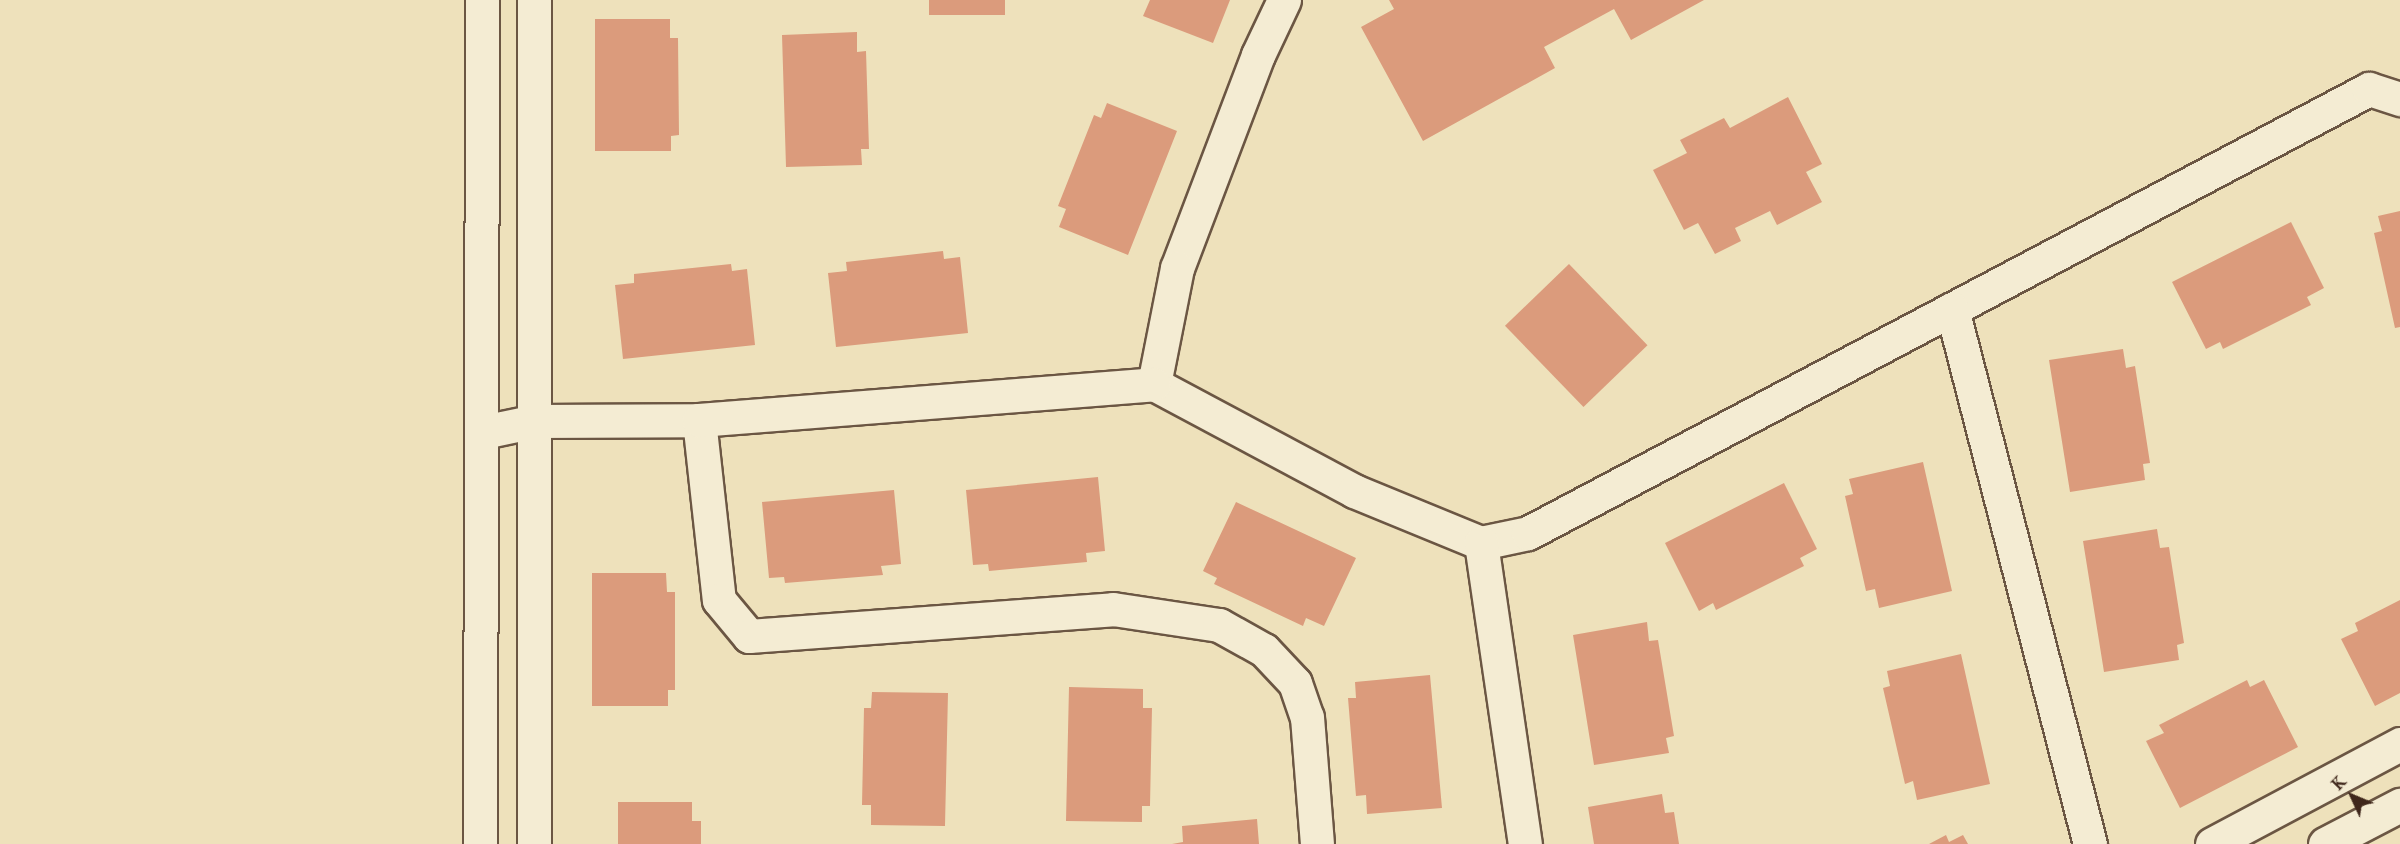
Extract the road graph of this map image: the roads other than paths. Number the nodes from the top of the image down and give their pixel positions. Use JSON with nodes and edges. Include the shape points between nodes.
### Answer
{"nodes":[{"id":1,"x":482,"y":0,"type":"edge"},
{"id":2,"x":534,"y":0,"type":"edge"},
{"id":3,"x":1284,"y":0,"type":"edge"},
{"id":4,"x":2400,"y":71,"type":"edge"},
{"id":5,"x":2369,"y":89,"type":"junction"},
{"id":6,"x":2400,"y":99,"type":"edge"},
{"id":7,"x":1952,"y":309,"type":"junction"},
{"id":8,"x":1154,"y":384,"type":"junction"},
{"id":9,"x":699,"y":420,"type":"junction"},
{"id":10,"x":535,"y":421,"type":"junction"},
{"id":11,"x":483,"y":432,"type":"junction"},
{"id":12,"x":1481,"y":543,"type":"junction"},
{"id":13,"x":2400,"y":744,"type":"edge"},
{"id":14,"x":2400,"y":805,"type":"edge"},
{"id":15,"x":480,"y":844,"type":"edge"},
{"id":16,"x":534,"y":844,"type":"edge"},
{"id":17,"x":1317,"y":844,"type":"edge"},
{"id":18,"x":1526,"y":844,"type":"edge"},
{"id":19,"x":2090,"y":844,"type":"edge"},
{"id":20,"x":2212,"y":844,"type":"edge"},
{"id":21,"x":2325,"y":844,"type":"edge"}],
"edges":[{"from":1,"to":11,"type":"street"},
{"from":2,"to":10,"type":"street"},
{"from":3,"to":8,"type":"street","via":[[1258,55],[1177,268]]},
{"from":4,"to":5,"type":"street"},
{"from":5,"to":6,"type":"street"},
{"from":5,"to":7,"type":"street"},
{"from":7,"to":12,"type":"street","via":[[1528,533]]},
{"from":7,"to":19,"type":"street"},
{"from":8,"to":9,"type":"street"},
{"from":8,"to":12,"type":"street","via":[[1353,491]]},
{"from":9,"to":10,"type":"street"},
{"from":9,"to":17,"type":"street","via":[[719,600],[749,636],[1113,609],[1219,624],[1264,650],[1295,683],[1307,717]]},
{"from":10,"to":11,"type":"street"},
{"from":10,"to":16,"type":"street"},
{"from":11,"to":15,"type":"street"},
{"from":12,"to":18,"type":"street"},
{"from":13,"to":20,"type":"street"},
{"from":14,"to":21,"type":"street"}]}
